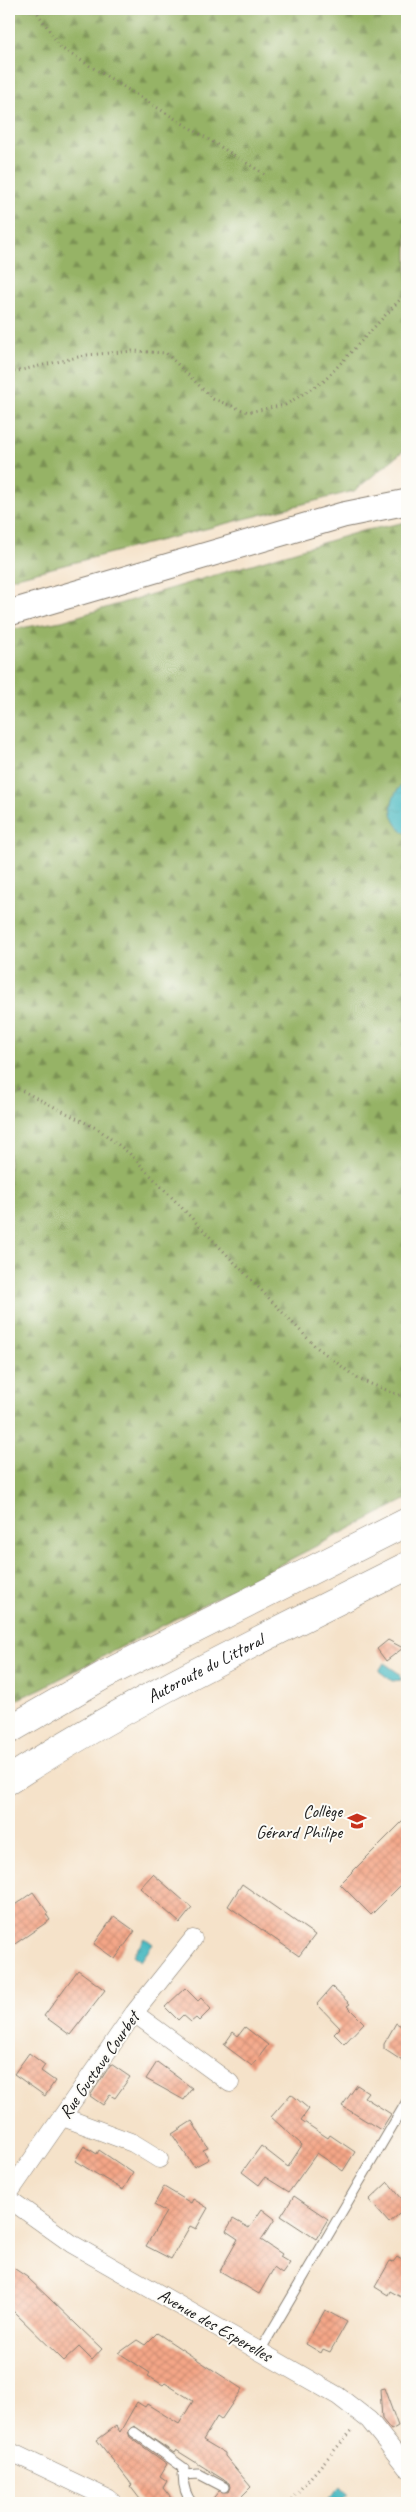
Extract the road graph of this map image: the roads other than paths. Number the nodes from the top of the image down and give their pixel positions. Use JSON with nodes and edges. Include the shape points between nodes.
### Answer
{"nodes":[{"id":1,"x":407,"y":502,"type":"edge"},
{"id":2,"x":9,"y":613,"type":"edge"},
{"id":3,"x":407,"y":1522,"type":"edge"},
{"id":4,"x":407,"y":1566,"type":"edge"},
{"id":5,"x":9,"y":1730,"type":"edge"},
{"id":6,"x":9,"y":1780,"type":"edge"},
{"id":7,"x":193,"y":1939,"type":"dead end"},
{"id":8,"x":134,"y":2014,"type":"junction"},
{"id":9,"x":230,"y":2082,"type":"dead end"},
{"id":10,"x":407,"y":2100,"type":"edge"},
{"id":11,"x":63,"y":2117,"type":"junction"},
{"id":12,"x":159,"y":2160,"type":"dead end"},
{"id":13,"x":9,"y":2193,"type":"edge"},
{"id":14,"x":9,"y":2199,"type":"edge"},
{"id":15,"x":260,"y":2351,"type":"junction"},
{"id":16,"x":134,"y":2432,"type":"dead end"},
{"id":17,"x":9,"y":2451,"type":"edge"},
{"id":18,"x":407,"y":2468,"type":"edge"},
{"id":19,"x":183,"y":2475,"type":"junction"},
{"id":20,"x":224,"y":2487,"type":"dead end"},
{"id":21,"x":113,"y":2503,"type":"edge"},
{"id":22,"x":192,"y":2503,"type":"edge"}],
"edges":[{"from":1,"to":2,"type":"main road","via":[[343,515]]},
{"from":3,"to":5,"type":"highway","via":[[106,1674]]},
{"from":4,"to":6,"type":"highway","name":"Autoroute du Littoral","via":[[100,1725]]},
{"from":7,"to":8,"type":"street","name":"Rue Gustave Courbet"},
{"from":8,"to":9,"type":"street"},
{"from":8,"to":11,"type":"street","name":"Rue Gustave Courbet"},
{"from":10,"to":15,"type":"lane"},
{"from":11,"to":12,"type":"street","via":[[133,2143]]},
{"from":11,"to":13,"type":"street","name":"Rue Gustave Courbet"},
{"from":14,"to":15,"type":"street","name":"Avenue des Esperelles","via":[[72,2244]]},
{"from":15,"to":18,"type":"street","name":"Avenue des Esperelles","via":[[338,2396],[364,2416]]},
{"from":16,"to":19,"type":"lane","via":[[184,2468]]},
{"from":17,"to":21,"type":"street"},
{"from":19,"to":20,"type":"lane","via":[[199,2474]]},
{"from":19,"to":22,"type":"lane","via":[[187,2497]]}]}
